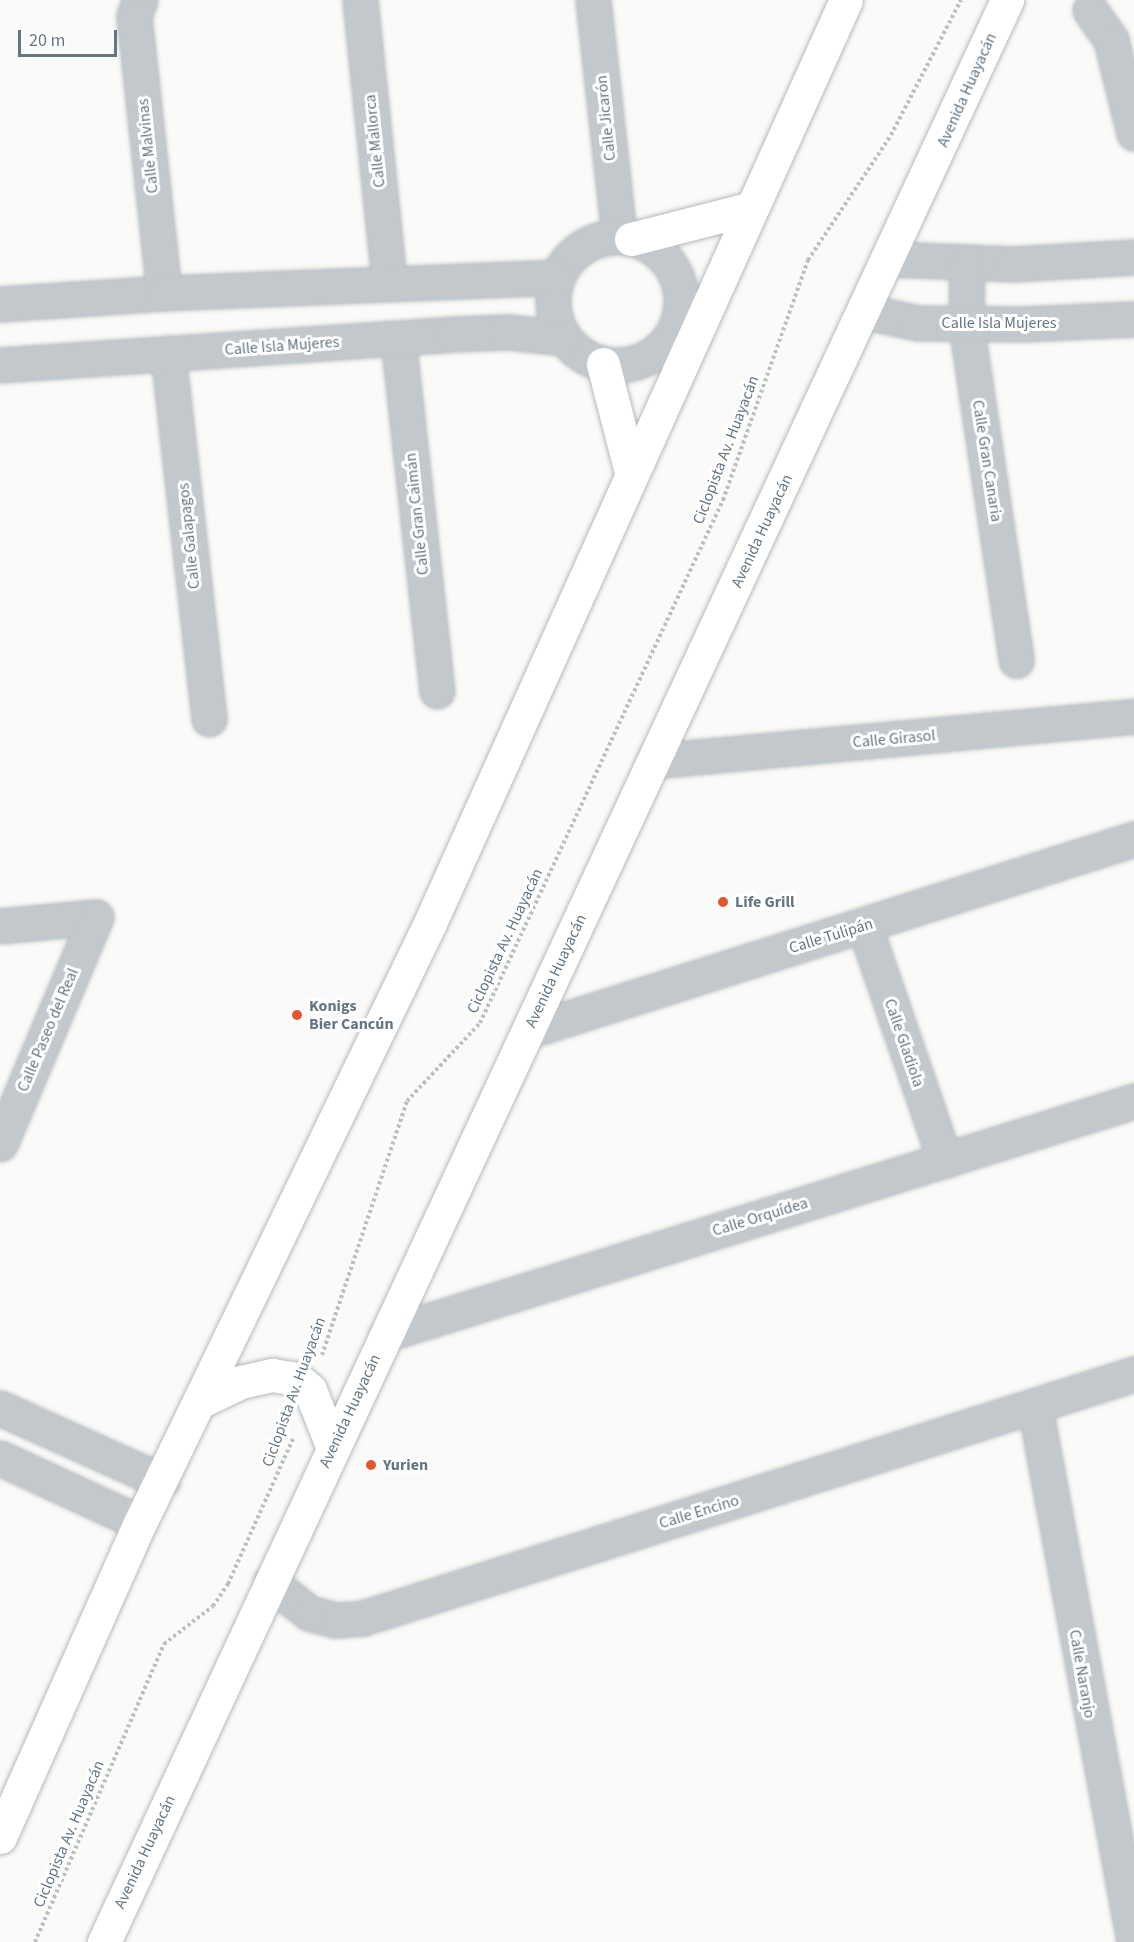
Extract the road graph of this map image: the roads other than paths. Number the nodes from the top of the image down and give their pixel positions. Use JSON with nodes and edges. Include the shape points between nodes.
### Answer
{"nodes":[{"id":1,"x":140,"y":0,"type":"edge"},
{"id":2,"x":360,"y":0,"type":"edge"},
{"id":3,"x":593,"y":0,"type":"edge"},
{"id":4,"x":846,"y":0,"type":"edge"},
{"id":5,"x":1007,"y":0,"type":"edge"},
{"id":6,"x":1090,"y":10,"type":"dead end"},
{"id":7,"x":1134,"y":133,"type":"edge"},
{"id":8,"x":752,"y":208,"type":"junction"},
{"id":9,"x":625,"y":238,"type":"junction"},
{"id":10,"x":1134,"y":257,"type":"edge"},
{"id":11,"x":890,"y":259,"type":"junction"},
{"id":12,"x":967,"y":262,"type":"junction"},
{"id":13,"x":557,"y":277,"type":"junction"},
{"id":14,"x":389,"y":282,"type":"junction"},
{"id":15,"x":164,"y":293,"type":"junction"},
{"id":16,"x":0,"y":304,"type":"edge"},
{"id":17,"x":866,"y":312,"type":"junction"},
{"id":18,"x":1134,"y":319,"type":"edge"},
{"id":19,"x":966,"y":324,"type":"junction"},
{"id":20,"x":398,"y":338,"type":"junction"},
{"id":21,"x":564,"y":338,"type":"junction"},
{"id":22,"x":168,"y":353,"type":"junction"},
{"id":23,"x":603,"y":364,"type":"junction"},
{"id":24,"x":0,"y":365,"type":"edge"},
{"id":25,"x":631,"y":472,"type":"junction"},
{"id":26,"x":1016,"y":660,"type":"dead end"},
{"id":27,"x":437,"y":691,"type":"dead end"},
{"id":28,"x":1134,"y":716,"type":"edge"},
{"id":29,"x":209,"y":719,"type":"dead end"},
{"id":30,"x":653,"y":761,"type":"junction"},
{"id":31,"x":1134,"y":839,"type":"edge"},
{"id":32,"x":864,"y":925,"type":"junction"},
{"id":33,"x":0,"y":926,"type":"edge"},
{"id":34,"x":528,"y":1031,"type":"junction"},
{"id":35,"x":1134,"y":1101,"type":"edge"},
{"id":36,"x":0,"y":1144,"type":"edge"},
{"id":37,"x":945,"y":1160,"type":"junction"},
{"id":38,"x":386,"y":1334,"type":"junction"},
{"id":39,"x":1134,"y":1374,"type":"edge"},
{"id":40,"x":199,"y":1402,"type":"junction"},
{"id":41,"x":1035,"y":1407,"type":"junction"},
{"id":42,"x":0,"y":1408,"type":"edge"},
{"id":43,"x":333,"y":1448,"type":"junction"},
{"id":44,"x":0,"y":1458,"type":"edge"},
{"id":45,"x":162,"y":1481,"type":"junction"},
{"id":46,"x":140,"y":1522,"type":"junction"},
{"id":47,"x":270,"y":1582,"type":"junction"},
{"id":48,"x":0,"y":1837,"type":"edge"},
{"id":49,"x":1134,"y":1941,"type":"edge"},
{"id":50,"x":104,"y":1942,"type":"edge"}],
"edges":[{"from":1,"to":15,"type":"street","name":"Calle Malvinas","via":[[134,16]]},
{"from":2,"to":14,"type":"street","name":"Calle Mallorca"},
{"from":3,"to":9,"type":"street","name":"Calle Jicarón"},
{"from":4,"to":8,"type":"main road"},
{"from":5,"to":11,"type":"main road","name":"Avenida Huayacán"},
{"from":6,"to":7,"type":"street","via":[[1111,40]]},
{"from":8,"to":9,"type":"main road"},
{"from":8,"to":25,"type":"main road"},
{"from":9,"to":13,"type":"street","via":[[599,239],[581,248]]},
{"from":9,"to":23,"type":"street","via":[[652,248],[669,263],[679,283],[678,323],[669,339],[640,361]]},
{"from":10,"to":12,"type":"street","via":[[1080,263]]},
{"from":11,"to":12,"type":"street"},
{"from":11,"to":17,"type":"main road","name":"Avenida Huayacán"},
{"from":12,"to":19,"type":"street","name":"Calle Gran Canaria"},
{"from":13,"to":14,"type":"street"},
{"from":13,"to":21,"type":"street","via":[[553,309]]},
{"from":14,"to":15,"type":"street"},
{"from":15,"to":16,"type":"street"},
{"from":17,"to":19,"type":"street","name":"Calle Isla Mujeres","via":[[918,323]]},
{"from":17,"to":30,"type":"main road","name":"Avenida Huayacán"},
{"from":18,"to":19,"type":"street","name":"Calle Isla Mujeres"},
{"from":19,"to":26,"type":"street","name":"Calle Gran Canaria"},
{"from":20,"to":21,"type":"street","name":"Calle Isla Mujeres","via":[[508,333]]},
{"from":20,"to":22,"type":"street","name":"Calle Isla Mujeres"},
{"from":20,"to":27,"type":"street","name":"Calle Gran Caimán"},
{"from":21,"to":23,"type":"street","via":[[582,355]]},
{"from":22,"to":24,"type":"street","name":"Calle Isla Mujeres"},
{"from":22,"to":29,"type":"street","name":"Calle Galapagos"},
{"from":23,"to":25,"type":"main road"},
{"from":25,"to":40,"type":"main road","via":[[430,923]]},
{"from":28,"to":30,"type":"street","name":"Calle Girasol"},
{"from":30,"to":34,"type":"main road","name":"Avenida Huayacán"},
{"from":31,"to":32,"type":"street","name":"Calle Tulipán"},
{"from":32,"to":34,"type":"street","name":"Calle Tulipán"},
{"from":32,"to":37,"type":"street","name":"Calle Gladiola"},
{"from":33,"to":36,"type":"street","name":"Calle Paseo del Real","via":[[96,917]]},
{"from":34,"to":38,"type":"main road","name":"Avenida Huayacán"},
{"from":35,"to":37,"type":"street","name":"Calle Orquídea"},
{"from":37,"to":38,"type":"street","name":"Calle Orquídea"},
{"from":38,"to":43,"type":"main road","name":"Avenida Huayacán"},
{"from":39,"to":41,"type":"street","name":"Calle Encino"},
{"from":40,"to":43,"type":"main road","via":[[241,1382],[272,1375],[297,1379],[310,1390]]},
{"from":40,"to":45,"type":"main road"},
{"from":41,"to":47,"type":"street","name":"Calle Encino","via":[[363,1618],[336,1620],[309,1613]]},
{"from":41,"to":49,"type":"street","name":"Calle Naranjo"},
{"from":42,"to":45,"type":"street"},
{"from":43,"to":47,"type":"main road","name":"Avenida Huayacán"},
{"from":44,"to":46,"type":"street"},
{"from":45,"to":46,"type":"main road"},
{"from":46,"to":48,"type":"main road"},
{"from":47,"to":50,"type":"main road","name":"Avenida Huayacán"}]}
